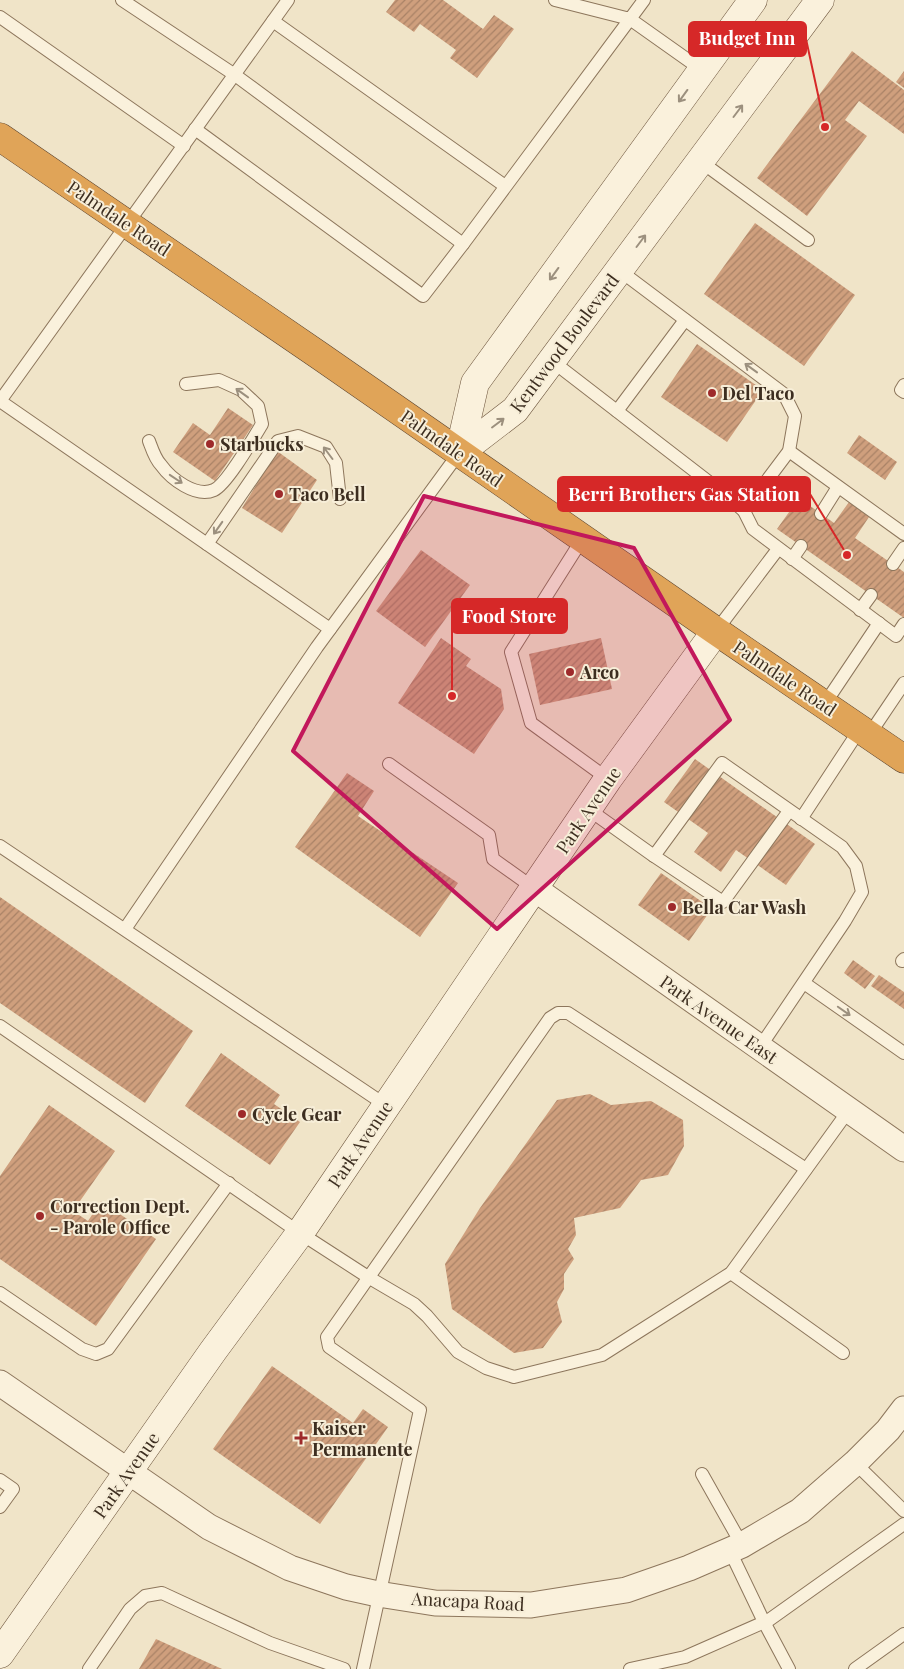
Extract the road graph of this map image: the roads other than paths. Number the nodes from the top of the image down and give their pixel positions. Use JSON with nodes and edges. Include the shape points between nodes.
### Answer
{"nodes":[{"id":1,"x":122,"y":0,"type":"edge"},
{"id":2,"x":288,"y":0,"type":"edge"},
{"id":3,"x":556,"y":0,"type":"edge"},
{"id":4,"x":644,"y":0,"type":"edge"},
{"id":5,"x":753,"y":0,"type":"edge"},
{"id":6,"x":820,"y":0,"type":"edge"},
{"id":7,"x":0,"y":17,"type":"edge"},
{"id":8,"x":630,"y":20,"type":"junction"},
{"id":9,"x":273,"y":21,"type":"junction"},
{"id":10,"x":702,"y":70,"type":"junction"},
{"id":11,"x":235,"y":75,"type":"junction"},
{"id":12,"x":195,"y":130,"type":"junction"},
{"id":13,"x":0,"y":137,"type":"edge"},
{"id":14,"x":184,"y":146,"type":"junction"},
{"id":15,"x":700,"y":161,"type":"junction"},
{"id":16,"x":505,"y":186,"type":"junction"},
{"id":17,"x":128,"y":224,"type":"junction"},
{"id":18,"x":808,"y":240,"type":"dead end"},
{"id":19,"x":463,"y":244,"type":"junction"},
{"id":20,"x":619,"y":270,"type":"junction"},
{"id":21,"x":685,"y":320,"type":"junction"},
{"id":22,"x":552,"y":361,"type":"junction"},
{"id":23,"x":186,"y":384,"type":"dead end"},
{"id":24,"x":904,"y":385,"type":"edge"},
{"id":25,"x":904,"y":392,"type":"edge"},
{"id":26,"x":0,"y":401,"type":"edge"},
{"id":27,"x":617,"y":411,"type":"junction"},
{"id":28,"x":149,"y":441,"type":"dead end"},
{"id":29,"x":789,"y":451,"type":"junction"},
{"id":30,"x":459,"y":452,"type":"junction"},
{"id":31,"x":838,"y":486,"type":"junction"},
{"id":32,"x":340,"y":499,"type":"dead end"},
{"id":33,"x":744,"y":511,"type":"junction"},
{"id":34,"x":822,"y":514,"type":"dead end"},
{"id":35,"x":904,"y":534,"type":"edge"},
{"id":36,"x":583,"y":538,"type":"junction"},
{"id":37,"x":207,"y":544,"type":"junction"},
{"id":38,"x":801,"y":546,"type":"dead end"},
{"id":39,"x":904,"y":548,"type":"edge"},
{"id":40,"x":778,"y":549,"type":"junction"},
{"id":41,"x":792,"y":559,"type":"junction"},
{"id":42,"x":893,"y":564,"type":"dead end"},
{"id":43,"x":871,"y":595,"type":"dead end"},
{"id":44,"x":860,"y":610,"type":"junction"},
{"id":45,"x":879,"y":623,"type":"junction"},
{"id":46,"x":904,"y":624,"type":"edge"},
{"id":47,"x":330,"y":629,"type":"junction"},
{"id":48,"x":716,"y":631,"type":"junction"},
{"id":49,"x":904,"y":683,"type":"edge"},
{"id":50,"x":824,"y":705,"type":"junction"},
{"id":51,"x":864,"y":732,"type":"junction"},
{"id":52,"x":904,"y":759,"type":"edge"},
{"id":53,"x":389,"y":764,"type":"dead end"},
{"id":54,"x":608,"y":779,"type":"junction"},
{"id":55,"x":588,"y":809,"type":"junction"},
{"id":56,"x":789,"y":811,"type":"junction"},
{"id":57,"x":801,"y":819,"type":"junction"},
{"id":58,"x":0,"y":846,"type":"edge"},
{"id":59,"x":654,"y":856,"type":"junction"},
{"id":60,"x":534,"y":889,"type":"junction"},
{"id":61,"x":124,"y":929,"type":"junction"},
{"id":62,"x":804,"y":983,"type":"junction"},
{"id":63,"x":0,"y":1026,"type":"edge"},
{"id":64,"x":760,"y":1047,"type":"junction"},
{"id":65,"x":904,"y":1053,"type":"edge"},
{"id":66,"x":387,"y":1106,"type":"junction"},
{"id":67,"x":849,"y":1110,"type":"junction"},
{"id":68,"x":904,"y":1149,"type":"edge"},
{"id":69,"x":806,"y":1169,"type":"junction"},
{"id":70,"x":228,"y":1183,"type":"junction"},
{"id":71,"x":300,"y":1233,"type":"junction"},
{"id":72,"x":730,"y":1273,"type":"junction"},
{"id":73,"x":368,"y":1277,"type":"junction"},
{"id":74,"x":0,"y":1292,"type":"edge"},
{"id":75,"x":843,"y":1352,"type":"dead end"},
{"id":76,"x":0,"y":1383,"type":"edge"},
{"id":77,"x":904,"y":1409,"type":"edge"},
{"id":78,"x":855,"y":1463,"type":"junction"},
{"id":79,"x":129,"y":1471,"type":"junction"},
{"id":80,"x":702,"y":1474,"type":"dead end"},
{"id":81,"x":0,"y":1480,"type":"edge"},
{"id":82,"x":0,"y":1507,"type":"edge"},
{"id":83,"x":904,"y":1511,"type":"edge"},
{"id":84,"x":904,"y":1524,"type":"edge"},
{"id":85,"x":736,"y":1548,"type":"junction"},
{"id":86,"x":378,"y":1594,"type":"junction"},
{"id":87,"x":764,"y":1622,"type":"junction"},
{"id":88,"x":904,"y":1634,"type":"edge"},
{"id":89,"x":0,"y":1654,"type":"edge"},
{"id":90,"x":89,"y":1669,"type":"edge"},
{"id":91,"x":344,"y":1669,"type":"edge"},
{"id":92,"x":363,"y":1669,"type":"edge"},
{"id":93,"x":630,"y":1669,"type":"edge"},
{"id":94,"x":789,"y":1669,"type":"edge"},
{"id":95,"x":855,"y":1669,"type":"edge"}],
"edges":[{"from":1,"to":11,"type":"lane"},
{"from":2,"to":9,"type":"lane"},
{"from":3,"to":8,"type":"lane"},
{"from":4,"to":8,"type":"lane"},
{"from":5,"to":10,"type":"street"},
{"from":15,"to":6,"type":"street","name":"Kentwood Boulevard","one_way":true},
{"from":7,"to":14,"type":"lane"},
{"from":8,"to":10,"type":"lane"},
{"from":8,"to":16,"type":"lane"},
{"from":9,"to":11,"type":"lane"},
{"from":9,"to":16,"type":"lane"},
{"from":10,"to":30,"type":"street","one_way":true,"via":[[475,383]]},
{"from":11,"to":12,"type":"lane"},
{"from":11,"to":19,"type":"lane"},
{"from":12,"to":14,"type":"lane"},
{"from":12,"to":19,"type":"lane","via":[[423,296]]},
{"from":13,"to":17,"type":"highway","name":"Palmdale Road"},
{"from":14,"to":17,"type":"lane"},
{"from":15,"to":18,"type":"lane"},
{"from":20,"to":15,"type":"street","name":"Kentwood Boulevard","one_way":true},
{"from":16,"to":19,"type":"lane"},
{"from":17,"to":26,"type":"lane"},
{"from":17,"to":30,"type":"highway","name":"Palmdale Road"},
{"from":20,"to":21,"type":"lane"},
{"from":20,"to":22,"type":"street","name":"Kentwood Boulevard"},
{"from":21,"to":27,"type":"lane"},
{"from":29,"to":21,"type":"lane","one_way":true,"via":[[795,416],[784,394]]},
{"from":22,"to":27,"type":"lane"},
{"from":30,"to":22,"type":"street","name":"Kentwood Boulevard","one_way":true,"via":[[515,410]]},
{"from":28,"to":23,"type":"lane","one_way":true,"via":[[159,464],[173,479],[196,491],[214,490],[227,478],[262,424],[258,406],[241,390],[219,380]]},
{"from":24,"to":25,"type":"lane","via":[[901,390]]},
{"from":26,"to":37,"type":"lane"},
{"from":27,"to":33,"type":"lane"},
{"from":29,"to":31,"type":"lane"},
{"from":29,"to":33,"type":"lane"},
{"from":30,"to":36,"type":"highway","name":"Palmdale Road"},
{"from":30,"to":47,"type":"lane"},
{"from":31,"to":34,"type":"lane"},
{"from":31,"to":35,"type":"lane"},
{"from":32,"to":37,"type":"lane","one_way":true,"via":[[336,463],[326,447],[298,436],[278,441]]},
{"from":33,"to":40,"type":"lane","via":[[753,529]]},
{"from":36,"to":48,"type":"highway","name":"Palmdale Road"},
{"from":36,"to":54,"type":"lane","via":[[511,652],[532,723]]},
{"from":37,"to":47,"type":"lane"},
{"from":38,"to":41,"type":"lane"},
{"from":39,"to":42,"type":"lane"},
{"from":40,"to":41,"type":"lane"},
{"from":40,"to":48,"type":"lane"},
{"from":41,"to":44,"type":"lane"},
{"from":43,"to":44,"type":"lane"},
{"from":44,"to":45,"type":"lane"},
{"from":45,"to":46,"type":"lane","via":[[896,636]]},
{"from":45,"to":50,"type":"lane"},
{"from":47,"to":61,"type":"lane"},
{"from":48,"to":50,"type":"highway","name":"Palmdale Road"},
{"from":48,"to":54,"type":"street","name":"Park Avenue"},
{"from":49,"to":51,"type":"lane"},
{"from":50,"to":51,"type":"highway","name":"Palmdale Road"},
{"from":51,"to":52,"type":"highway","name":"Palmdale Road"},
{"from":51,"to":57,"type":"lane"},
{"from":53,"to":60,"type":"lane","via":[[489,835],[493,859]]},
{"from":54,"to":55,"type":"street","name":"Park Avenue"},
{"from":55,"to":59,"type":"lane"},
{"from":55,"to":60,"type":"street","name":"Park Avenue"},
{"from":56,"to":57,"type":"lane"},
{"from":56,"to":59,"type":"lane","via":[[723,902]]},
{"from":56,"to":59,"type":"lane","via":[[722,763]]},
{"from":57,"to":62,"type":"lane","via":[[842,847],[856,866],[862,892]]},
{"from":58,"to":61,"type":"lane"},
{"from":60,"to":64,"type":"street","name":"Park Avenue East"},
{"from":60,"to":66,"type":"street","name":"Park Avenue"},
{"from":61,"to":66,"type":"lane"},
{"from":62,"to":64,"type":"lane"},
{"from":62,"to":65,"type":"lane","one_way":true},
{"from":63,"to":70,"type":"lane"},
{"from":64,"to":67,"type":"street","name":"Park Avenue East"},
{"from":66,"to":71,"type":"street","name":"Park Avenue"},
{"from":67,"to":68,"type":"street","name":"Park Avenue East"},
{"from":67,"to":69,"type":"lane"},
{"from":69,"to":72,"type":"lane"},
{"from":69,"to":73,"type":"lane","via":[[568,1013],[558,1013],[550,1018]]},
{"from":70,"to":71,"type":"lane"},
{"from":70,"to":74,"type":"lane","via":[[108,1350],[96,1354],[82,1350]]},
{"from":71,"to":73,"type":"lane"},
{"from":71,"to":79,"type":"street","name":"Park Avenue"},
{"from":72,"to":73,"type":"lane","via":[[602,1356],[514,1377],[486,1368],[458,1352],[414,1304]]},
{"from":72,"to":75,"type":"lane"},
{"from":73,"to":86,"type":"lane","via":[[327,1337],[329,1347],[420,1410]]},
{"from":76,"to":79,"type":"street","name":"Anacapa Road"},
{"from":77,"to":78,"type":"street","name":"Anacapa Road"},
{"from":78,"to":83,"type":"lane"},
{"from":78,"to":85,"type":"street","name":"Anacapa Road","via":[[800,1511]]},
{"from":79,"to":86,"type":"street","name":"Anacapa Road","via":[[209,1528],[290,1568]]},
{"from":79,"to":89,"type":"street","name":"Park Avenue"},
{"from":80,"to":85,"type":"lane"},
{"from":81,"to":82,"type":"lane","via":[[13,1489]]},
{"from":84,"to":87,"type":"lane"},
{"from":85,"to":86,"type":"street","name":"Anacapa Road","via":[[626,1590],[531,1605],[435,1603]]},
{"from":85,"to":87,"type":"lane"},
{"from":86,"to":92,"type":"lane"},
{"from":87,"to":93,"type":"lane","via":[[685,1657]]},
{"from":87,"to":94,"type":"lane"},
{"from":88,"to":95,"type":"lane"},
{"from":90,"to":91,"type":"lane","via":[[130,1609],[144,1596],[162,1593],[270,1643]]}]}
